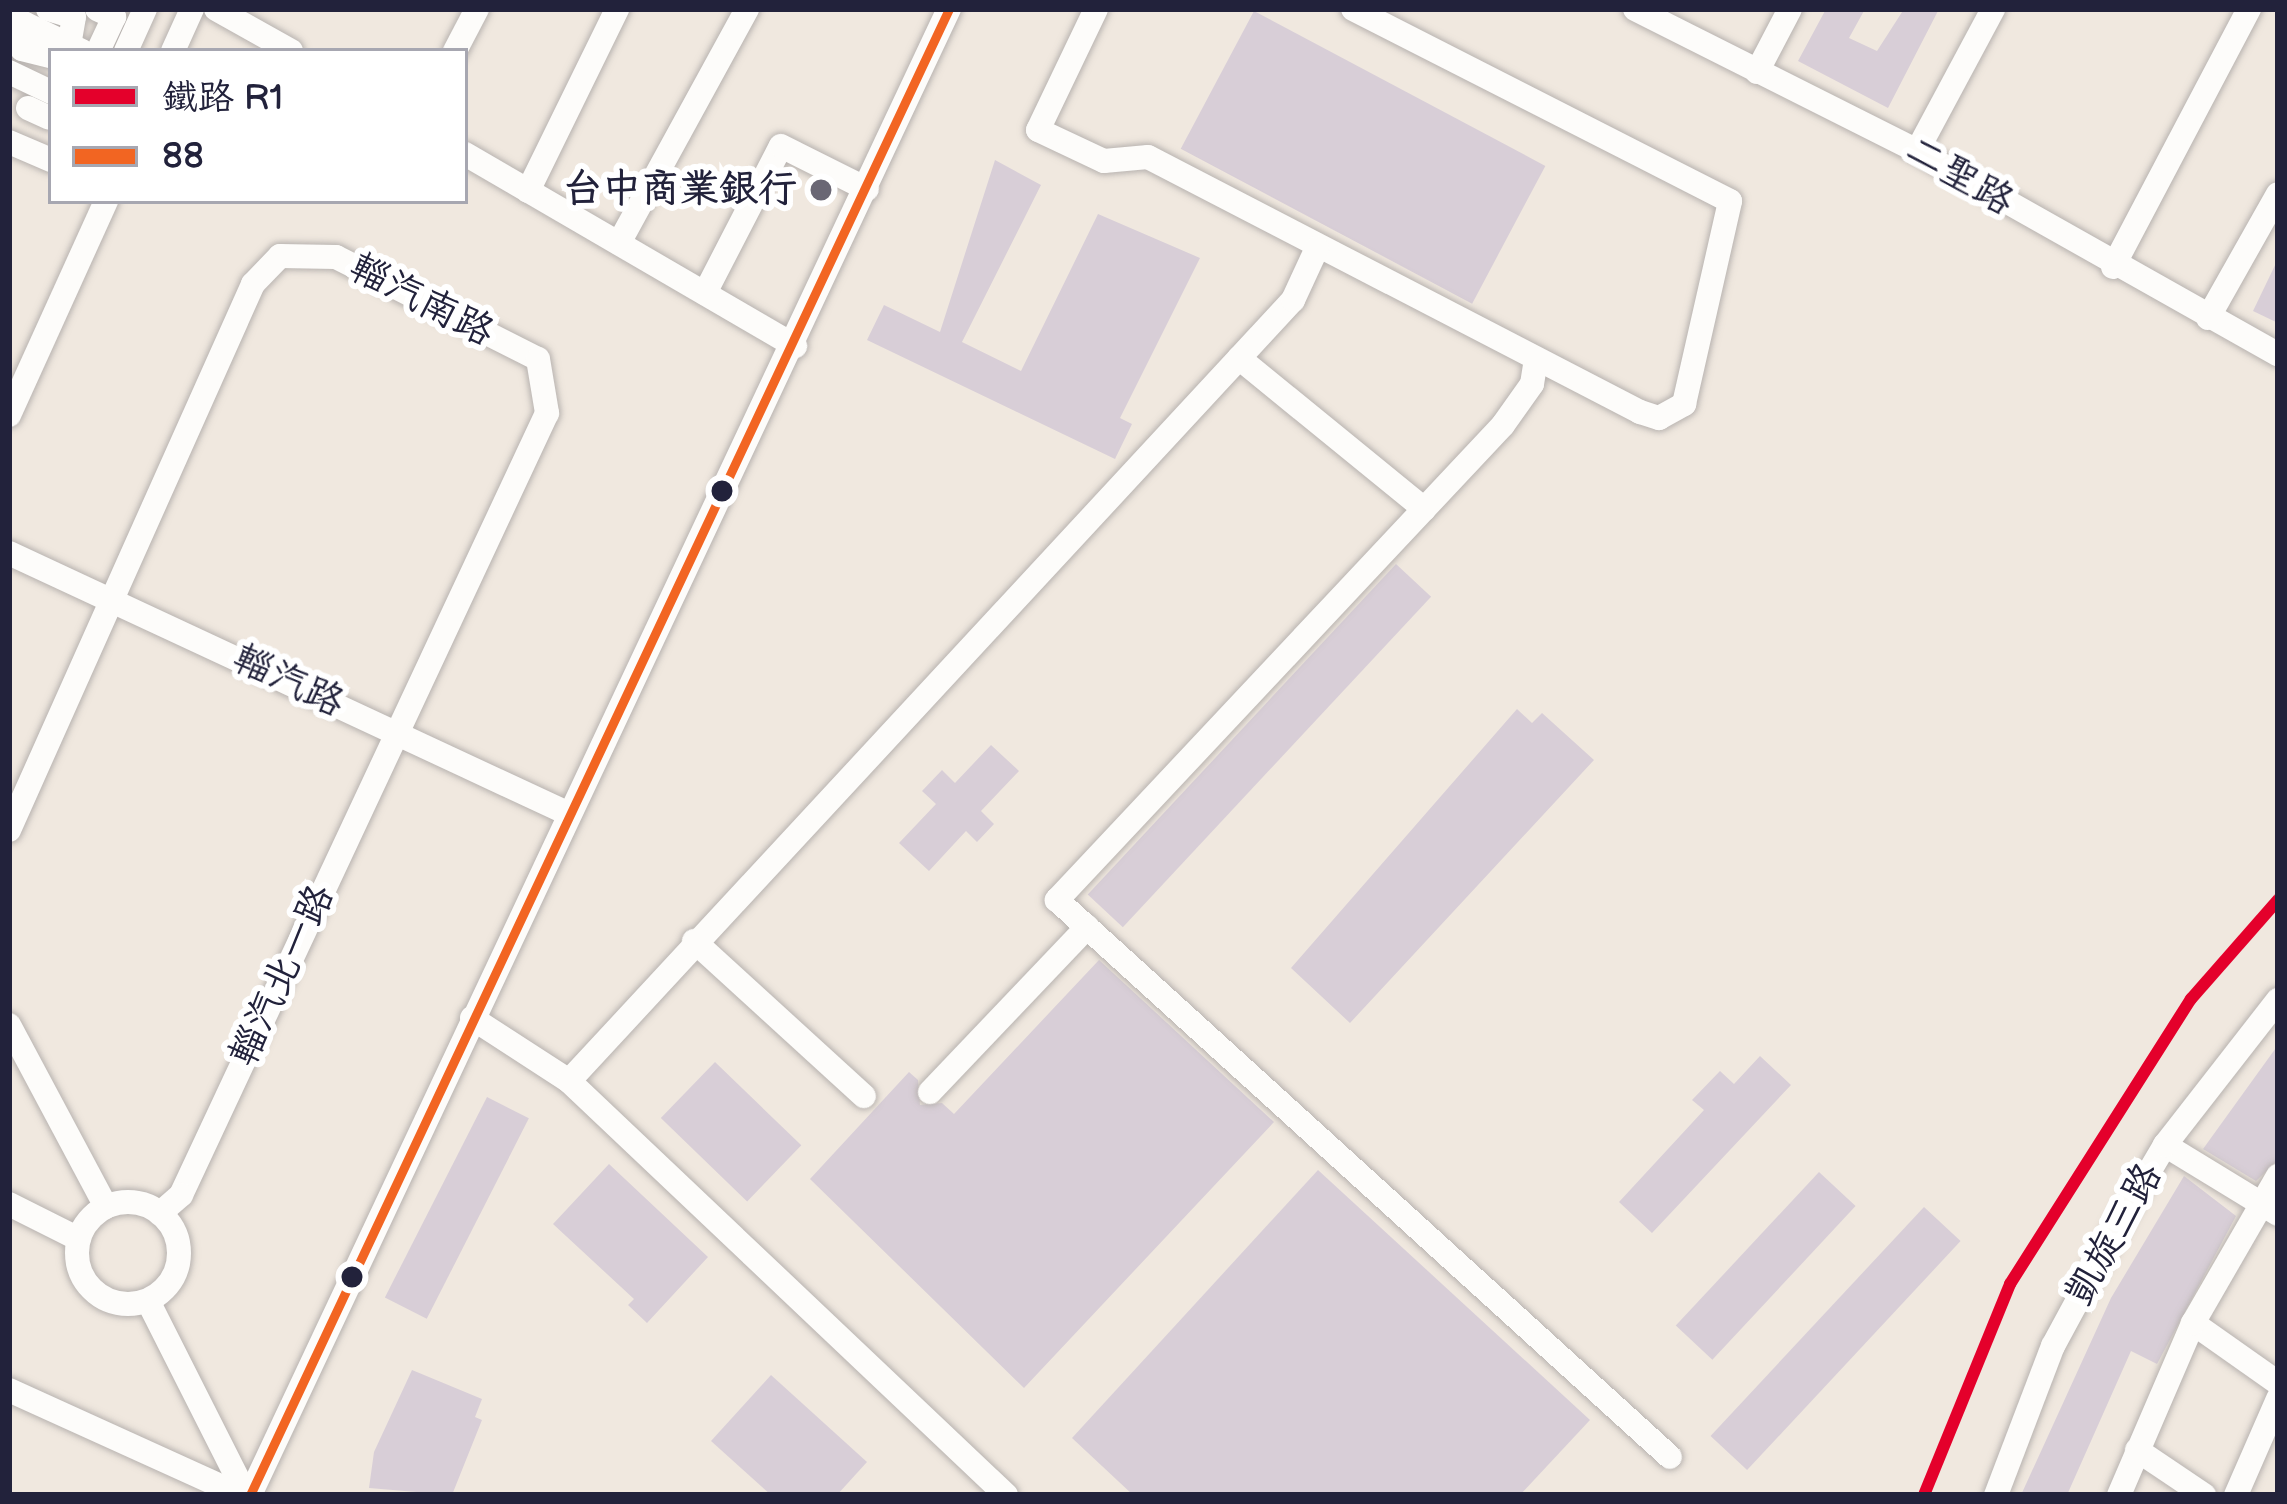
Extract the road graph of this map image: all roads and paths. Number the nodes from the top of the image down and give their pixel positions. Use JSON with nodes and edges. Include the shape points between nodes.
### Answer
{"nodes":[{"id":1,"x":48,"y":9,"type":"edge"},
{"id":2,"x":97,"y":9,"type":"edge"},
{"id":3,"x":145,"y":9,"type":"edge"},
{"id":4,"x":192,"y":9,"type":"edge"},
{"id":5,"x":477,"y":9,"type":"edge"},
{"id":6,"x":617,"y":9,"type":"edge"},
{"id":7,"x":747,"y":9,"type":"edge"},
{"id":8,"x":949,"y":9,"type":"edge"},
{"id":9,"x":1096,"y":9,"type":"edge"},
{"id":10,"x":1353,"y":9,"type":"edge"},
{"id":11,"x":1790,"y":9,"type":"edge"},
{"id":12,"x":1993,"y":9,"type":"edge"},
{"id":13,"x":2249,"y":9,"type":"edge"},
{"id":14,"x":221,"y":10,"type":"edge"},
{"id":15,"x":1648,"y":12,"type":"edge"},
{"id":16,"x":17,"y":20,"type":"edge"},
{"id":17,"x":65,"y":48,"type":"edge"},
{"id":18,"x":68,"y":48,"type":"edge"},
{"id":19,"x":99,"y":48,"type":"edge"},
{"id":20,"x":127,"y":48,"type":"edge"},
{"id":21,"x":174,"y":48,"type":"edge"},
{"id":22,"x":286,"y":48,"type":"edge"},
{"id":23,"x":457,"y":48,"type":"edge"},
{"id":24,"x":9,"y":72,"type":"edge"},
{"id":25,"x":1757,"y":72,"type":"junction"},
{"id":26,"x":44,"y":101,"type":"edge"},
{"id":27,"x":9,"y":142,"type":"edge"},
{"id":28,"x":1917,"y":151,"type":"junction"},
{"id":29,"x":468,"y":156,"type":"edge"},
{"id":30,"x":48,"y":157,"type":"edge"},
{"id":31,"x":867,"y":189,"type":"junction"},
{"id":32,"x":528,"y":191,"type":"junction"},
{"id":33,"x":2278,"y":194,"type":"edge"},
{"id":34,"x":105,"y":204,"type":"edge"},
{"id":35,"x":619,"y":243,"type":"junction"},
{"id":36,"x":1317,"y":248,"type":"junction"},
{"id":37,"x":2113,"y":267,"type":"junction"},
{"id":38,"x":705,"y":293,"type":"junction"},
{"id":39,"x":2208,"y":318,"type":"junction"},
{"id":40,"x":795,"y":346,"type":"junction"},
{"id":41,"x":2278,"y":354,"type":"edge"},
{"id":42,"x":1239,"y":358,"type":"junction"},
{"id":43,"x":1536,"y":359,"type":"junction"},
{"id":44,"x":9,"y":416,"type":"edge"},
{"id":45,"x":1424,"y":508,"type":"junction"},
{"id":46,"x":9,"y":553,"type":"edge"},
{"id":47,"x":114,"y":602,"type":"junction"},
{"id":48,"x":397,"y":732,"type":"junction"},
{"id":49,"x":567,"y":813,"type":"junction"},
{"id":50,"x":9,"y":830,"type":"edge"},
{"id":51,"x":1087,"y":926,"type":"junction"},
{"id":52,"x":694,"y":941,"type":"junction"},
{"id":53,"x":2278,"y":1000,"type":"edge"},
{"id":54,"x":472,"y":1018,"type":"junction"},
{"id":55,"x":9,"y":1025,"type":"edge"},
{"id":56,"x":569,"y":1082,"type":"junction"},
{"id":57,"x":930,"y":1091,"type":"dead end"},
{"id":58,"x":864,"y":1096,"type":"dead end"},
{"id":59,"x":2165,"y":1145,"type":"junction"},
{"id":60,"x":2278,"y":1176,"type":"edge"},
{"id":61,"x":9,"y":1204,"type":"edge"},
{"id":62,"x":106,"y":1207,"type":"junction"},
{"id":63,"x":2269,"y":1208,"type":"edge"},
{"id":64,"x":160,"y":1213,"type":"junction"},
{"id":65,"x":79,"y":1239,"type":"junction"},
{"id":66,"x":148,"y":1301,"type":"junction"},
{"id":67,"x":2193,"y":1323,"type":"junction"},
{"id":68,"x":2278,"y":1383,"type":"edge"},
{"id":69,"x":9,"y":1390,"type":"edge"},
{"id":70,"x":2278,"y":1399,"type":"edge"},
{"id":71,"x":2137,"y":1450,"type":"junction"},
{"id":72,"x":1670,"y":1456,"type":"dead end"},
{"id":73,"x":246,"y":1495,"type":"edge"},
{"id":74,"x":1006,"y":1495,"type":"edge"},
{"id":75,"x":1996,"y":1495,"type":"edge"},
{"id":76,"x":2119,"y":1495,"type":"edge"},
{"id":77,"x":2204,"y":1495,"type":"edge"},
{"id":78,"x":2236,"y":1495,"type":"edge"}],
"edges":[{"from":1,"to":18,"type":"street","via":[[74,17]]},
{"from":2,"to":19,"type":"street","via":[[114,17]]},
{"from":3,"to":20,"type":"street"},
{"from":4,"to":21,"type":"street"},
{"from":5,"to":23,"type":"street"},
{"from":6,"to":32,"type":"street"},
{"from":7,"to":35,"type":"street"},
{"from":8,"to":31,"type":"street"},
{"from":9,"to":36,"type":"street","via":[[1038,130],[1104,161],[1148,157]]},
{"from":10,"to":43,"type":"street","via":[[1730,201],[1684,404],[1659,418]]},
{"from":11,"to":25,"type":"street"},
{"from":12,"to":28,"type":"street"},
{"from":13,"to":37,"type":"street"},
{"from":14,"to":22,"type":"street"},
{"from":15,"to":25,"type":"street","name":"二聖路"},
{"from":16,"to":17,"type":"street"},
{"from":24,"to":26,"type":"street"},
{"from":25,"to":28,"type":"street","name":"二聖路"},
{"from":27,"to":30,"type":"street"},
{"from":28,"to":37,"type":"street","name":"二聖路"},
{"from":29,"to":32,"type":"street"},
{"from":31,"to":38,"type":"street","via":[[781,146]]},
{"from":31,"to":40,"type":"street"},
{"from":32,"to":35,"type":"street"},
{"from":33,"to":39,"type":"street"},
{"from":34,"to":44,"type":"street"},
{"from":35,"to":38,"type":"street"},
{"from":36,"to":42,"type":"street","via":[[1293,300]]},
{"from":36,"to":43,"type":"street"},
{"from":37,"to":39,"type":"street","name":"二聖路"},
{"from":38,"to":40,"type":"street"},
{"from":39,"to":41,"type":"street","name":"二聖路"},
{"from":40,"to":49,"type":"street"},
{"from":42,"to":45,"type":"street"},
{"from":42,"to":52,"type":"street"},
{"from":43,"to":45,"type":"street","via":[[1520,406]]},
{"from":45,"to":51,"type":"street","via":[[1057,899]]},
{"from":46,"to":47,"type":"street","name":"輜汽路"},
{"from":47,"to":48,"type":"street","name":"輜汽路"},
{"from":47,"to":48,"type":"street","name":"輜汽南路","via":[[253,284],[280,256],[336,257],[538,359],[547,413]]},
{"from":47,"to":50,"type":"street"},
{"from":48,"to":49,"type":"street","name":"輜汽路"},
{"from":48,"to":64,"type":"street","name":"輜汽北一路","via":[[181,1195]]},
{"from":49,"to":54,"type":"street"},
{"from":51,"to":57,"type":"street"},
{"from":51,"to":72,"type":"street"},
{"from":52,"to":56,"type":"street"},
{"from":52,"to":58,"type":"street"},
{"from":53,"to":59,"type":"street","name":"凱旋三路"},
{"from":54,"to":56,"type":"street"},
{"from":54,"to":73,"type":"street"},
{"from":55,"to":62,"type":"street"},
{"from":56,"to":74,"type":"street"},
{"from":59,"to":63,"type":"street"},
{"from":59,"to":75,"type":"street","name":"凱旋三路","via":[[2053,1346]]},
{"from":60,"to":63,"type":"street"},
{"from":61,"to":65,"type":"street"},
{"from":62,"to":64,"type":"street","via":[[124,1202]]},
{"from":62,"to":65,"type":"street"},
{"from":63,"to":67,"type":"street"},
{"from":64,"to":66,"type":"street","via":[[173,1229],[178,1267]]},
{"from":65,"to":66,"type":"street","via":[[79,1270],[92,1289],[126,1305]]},
{"from":66,"to":73,"type":"street"},
{"from":67,"to":68,"type":"street"},
{"from":67,"to":71,"type":"street"},
{"from":69,"to":73,"type":"street"},
{"from":70,"to":78,"type":"street"},
{"from":71,"to":76,"type":"street"},
{"from":71,"to":77,"type":"street"}]}
